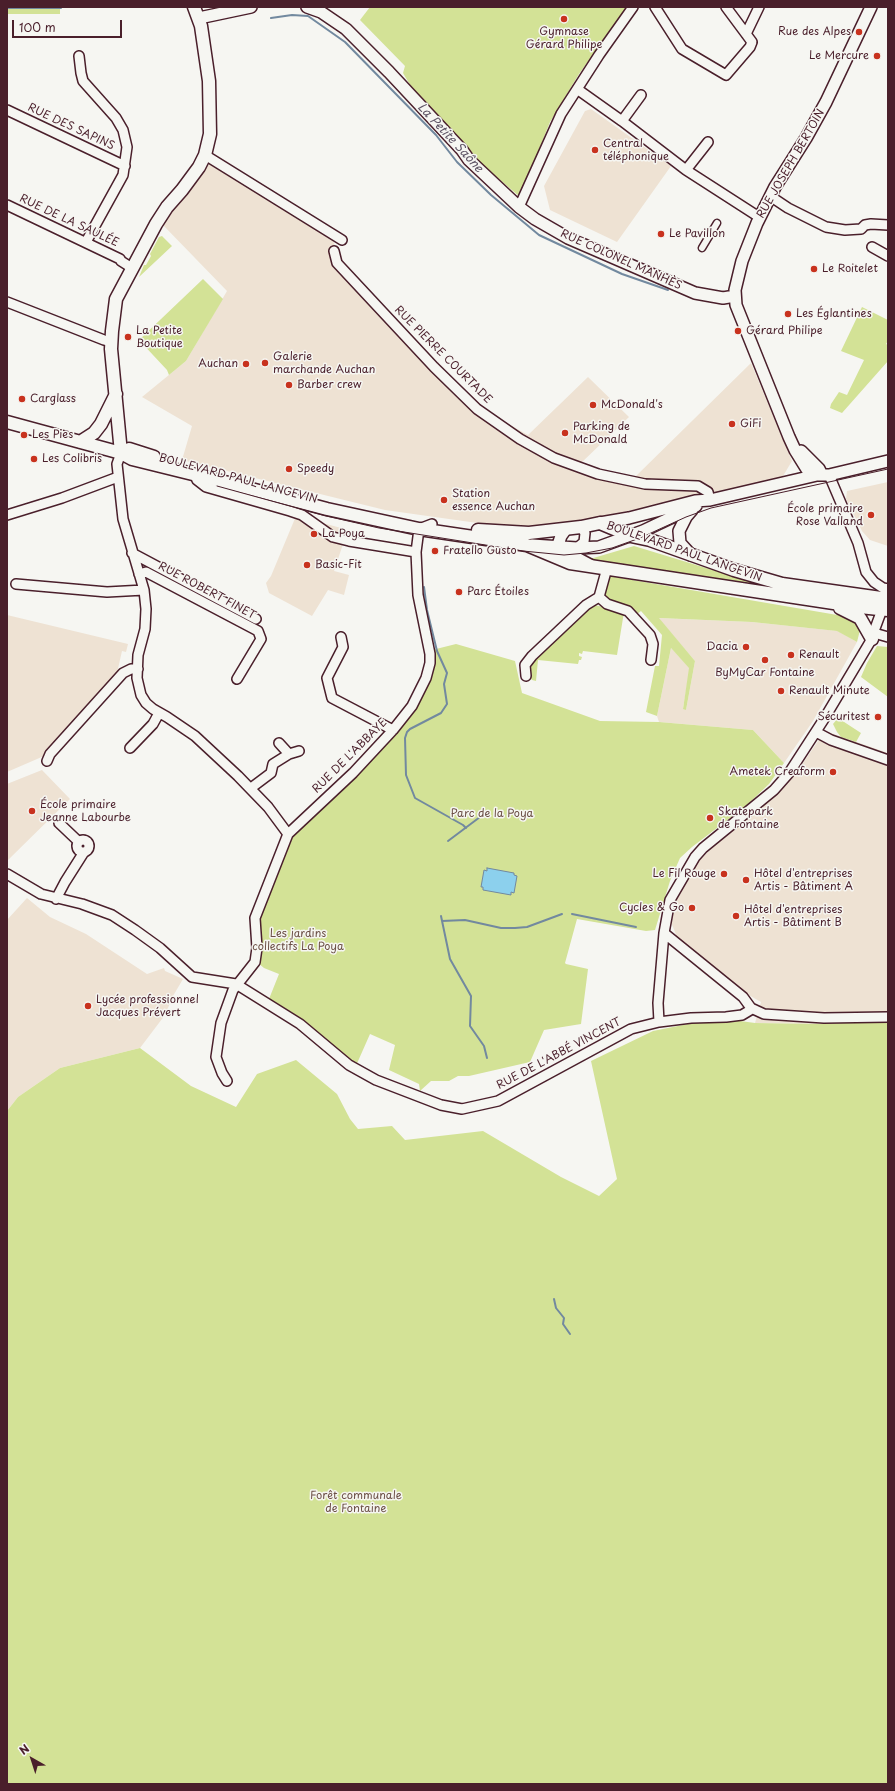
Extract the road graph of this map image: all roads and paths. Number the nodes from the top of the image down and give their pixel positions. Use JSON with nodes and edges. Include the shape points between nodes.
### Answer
{"nodes":[{"id":1,"x":251,"y":7,"type":"edge"},
{"id":2,"x":633,"y":7,"type":"edge"},
{"id":3,"x":656,"y":7,"type":"edge"},
{"id":4,"x":726,"y":7,"type":"edge"},
{"id":5,"x":759,"y":7,"type":"edge"},
{"id":6,"x":871,"y":7,"type":"edge"},
{"id":7,"x":312,"y":8,"type":"edge"},
{"id":8,"x":197,"y":12,"type":"edge"},
{"id":9,"x":746,"y":34,"type":"junction"},
{"id":10,"x":79,"y":56,"type":"dead end"},
{"id":11,"x":577,"y":89,"type":"junction"},
{"id":12,"x":641,"y":95,"type":"dead end"},
{"id":13,"x":7,"y":110,"type":"edge"},
{"id":14,"x":622,"y":120,"type":"junction"},
{"id":15,"x":708,"y":142,"type":"dead end"},
{"id":16,"x":205,"y":155,"type":"junction"},
{"id":17,"x":125,"y":166,"type":"junction"},
{"id":18,"x":686,"y":170,"type":"junction"},
{"id":19,"x":770,"y":196,"type":"junction"},
{"id":20,"x":7,"y":206,"type":"edge"},
{"id":21,"x":519,"y":207,"type":"junction"},
{"id":22,"x":759,"y":217,"type":"junction"},
{"id":23,"x":717,"y":223,"type":"dead end"},
{"id":24,"x":888,"y":225,"type":"edge"},
{"id":25,"x":342,"y":240,"type":"dead end"},
{"id":26,"x":86,"y":242,"type":"junction"},
{"id":27,"x":872,"y":247,"type":"dead end"},
{"id":28,"x":702,"y":248,"type":"dead end"},
{"id":29,"x":334,"y":251,"type":"dead end"},
{"id":30,"x":888,"y":256,"type":"edge"},
{"id":31,"x":134,"y":264,"type":"junction"},
{"id":32,"x":735,"y":296,"type":"junction"},
{"id":33,"x":7,"y":302,"type":"edge"},
{"id":34,"x":111,"y":342,"type":"junction"},
{"id":35,"x":117,"y":393,"type":"junction"},
{"id":36,"x":7,"y":422,"type":"edge"},
{"id":37,"x":789,"y":437,"type":"junction"},
{"id":38,"x":80,"y":442,"type":"junction"},
{"id":39,"x":795,"y":450,"type":"junction"},
{"id":40,"x":121,"y":453,"type":"junction"},
{"id":41,"x":888,"y":461,"type":"edge"},
{"id":42,"x":196,"y":475,"type":"junction"},
{"id":43,"x":823,"y":475,"type":"junction"},
{"id":44,"x":118,"y":477,"type":"junction"},
{"id":45,"x":796,"y":480,"type":"junction"},
{"id":46,"x":710,"y":500,"type":"junction"},
{"id":47,"x":695,"y":507,"type":"junction"},
{"id":48,"x":7,"y":515,"type":"edge"},
{"id":49,"x":600,"y":523,"type":"junction"},
{"id":50,"x":432,"y":524,"type":"junction"},
{"id":51,"x":581,"y":527,"type":"junction"},
{"id":52,"x":420,"y":529,"type":"junction"},
{"id":53,"x":566,"y":529,"type":"junction"},
{"id":54,"x":631,"y":536,"type":"junction"},
{"id":55,"x":527,"y":545,"type":"junction"},
{"id":56,"x":557,"y":548,"type":"junction"},
{"id":57,"x":577,"y":548,"type":"junction"},
{"id":58,"x":416,"y":552,"type":"junction"},
{"id":59,"x":132,"y":553,"type":"junction"},
{"id":60,"x":691,"y":555,"type":"junction"},
{"id":61,"x":592,"y":566,"type":"junction"},
{"id":62,"x":607,"y":568,"type":"junction"},
{"id":63,"x":139,"y":574,"type":"junction"},
{"id":64,"x":16,"y":584,"type":"dead end"},
{"id":65,"x":144,"y":590,"type":"junction"},
{"id":66,"x":599,"y":597,"type":"junction"},
{"id":67,"x":886,"y":599,"type":"edge"},
{"id":68,"x":824,"y":602,"type":"junction"},
{"id":69,"x":256,"y":619,"type":"dead end"},
{"id":70,"x":341,"y":636,"type":"dead end"},
{"id":71,"x":873,"y":636,"type":"junction"},
{"id":72,"x":888,"y":637,"type":"edge"},
{"id":73,"x":651,"y":660,"type":"dead end"},
{"id":74,"x":138,"y":669,"type":"junction"},
{"id":75,"x":526,"y":676,"type":"dead end"},
{"id":76,"x":237,"y":679,"type":"dead end"},
{"id":77,"x":159,"y":713,"type":"junction"},
{"id":78,"x":393,"y":730,"type":"junction"},
{"id":79,"x":816,"y":732,"type":"junction"},
{"id":80,"x":279,"y":743,"type":"dead end"},
{"id":81,"x":130,"y":748,"type":"dead end"},
{"id":82,"x":299,"y":751,"type":"dead end"},
{"id":83,"x":289,"y":754,"type":"junction"},
{"id":84,"x":888,"y":760,"type":"edge"},
{"id":85,"x":47,"y":762,"type":"dead end"},
{"id":86,"x":250,"y":788,"type":"junction"},
{"id":87,"x":59,"y":823,"type":"dead end"},
{"id":88,"x":288,"y":834,"type":"junction"},
{"id":89,"x":7,"y":874,"type":"edge"},
{"id":90,"x":56,"y":899,"type":"junction"},
{"id":91,"x":664,"y":933,"type":"junction"},
{"id":92,"x":236,"y":984,"type":"junction"},
{"id":93,"x":752,"y":1009,"type":"junction"},
{"id":94,"x":888,"y":1017,"type":"edge"},
{"id":95,"x":659,"y":1022,"type":"junction"},
{"id":96,"x":227,"y":1082,"type":"dead end"}],
"edges":[{"from":1,"to":8,"type":"street"},
{"from":2,"to":11,"type":"street"},
{"from":3,"to":9,"type":"street","via":[[682,49],[722,74],[726,75],[750,47],[752,42]]},
{"from":4,"to":9,"type":"street"},
{"from":5,"to":9,"type":"street"},
{"from":6,"to":19,"type":"street","name":"RUE JOSEPH BERTOIN","via":[[826,102]]},
{"from":7,"to":21,"type":"street","name":"RUE COLONEL MANHÈS","via":[[346,29],[469,160]]},
{"from":8,"to":16,"type":"main road","via":[[205,45],[209,81],[210,134]]},
{"from":10,"to":17,"type":"street","via":[[83,81],[116,118],[122,130],[127,147]]},
{"from":11,"to":14,"type":"street"},
{"from":11,"to":21,"type":"street","via":[[561,114]]},
{"from":12,"to":14,"type":"street"},
{"from":13,"to":17,"type":"street","name":"RUE DES SAPINS"},
{"from":14,"to":18,"type":"street"},
{"from":15,"to":18,"type":"street"},
{"from":16,"to":25,"type":"street"},
{"from":16,"to":31,"type":"main road","via":[[182,190],[167,207]]},
{"from":17,"to":26,"type":"street","via":[[123,175]]},
{"from":18,"to":22,"type":"street"},
{"from":19,"to":22,"type":"street","name":"RUE JOSEPH BERTOIN"},
{"from":19,"to":24,"type":"street","via":[[826,227],[845,230],[861,229],[871,224]]},
{"from":20,"to":26,"type":"street","name":"RUE DE LA SAULÉE"},
{"from":21,"to":32,"type":"street","name":"RUE COLONEL MANHÈS","via":[[568,238],[695,293],[723,298]]},
{"from":22,"to":32,"type":"street","name":"RUE JOSEPH BERTOIN","via":[[742,261]]},
{"from":23,"to":28,"type":"street"},
{"from":26,"to":31,"type":"street","name":"RUE DE LA SAULÉE"},
{"from":27,"to":30,"type":"street"},
{"from":29,"to":46,"type":"street","name":"RUE PIERRE COURTADE","via":[[337,263],[434,367],[477,409],[513,435],[554,458],[598,474],[645,484],[698,486],[708,492]]},
{"from":31,"to":34,"type":"main road","via":[[116,299]]},
{"from":32,"to":37,"type":"street","name":"RUE JOSEPH BERTOIN"},
{"from":33,"to":34,"type":"street"},
{"from":34,"to":35,"type":"main road"},
{"from":35,"to":38,"type":"main road","via":[[101,424],[94,433]]},
{"from":35,"to":40,"type":"main road"},
{"from":36,"to":38,"type":"main road"},
{"from":37,"to":39,"type":"street","name":"RUE JOSEPH BERTOIN"},
{"from":37,"to":43,"type":"street","name":"RUE JOSEPH BERTOIN"},
{"from":38,"to":40,"type":"main road"},
{"from":39,"to":43,"type":"street","name":"RUE JOSEPH BERTOIN","via":[[808,471]]},
{"from":39,"to":45,"type":"street","name":"RUE JOSEPH BERTOIN","via":[[798,463]]},
{"from":40,"to":42,"type":"main road","name":"BOULEVARD PAUL LANGEVIN","via":[[132,459]]},
{"from":40,"to":44,"type":"street","via":[[117,464]]},
{"from":40,"to":50,"type":"main road","name":"BOULEVARD PAUL LANGEVIN","via":[[129,449],[307,497]]},
{"from":41,"to":43,"type":"street"},
{"from":42,"to":52,"type":"main road","name":"BOULEVARD PAUL LANGEVIN","via":[[327,509]]},
{"from":42,"to":58,"type":"street","name":"BOULEVARD PAUL LANGEVIN","via":[[197,480],[206,487],[290,510],[334,537]]},
{"from":43,"to":45,"type":"street"},
{"from":43,"to":67,"type":"street","via":[[858,543],[866,572]]},
{"from":44,"to":48,"type":"street"},
{"from":44,"to":59,"type":"street","via":[[123,519]]},
{"from":45,"to":46,"type":"street"},
{"from":46,"to":47,"type":"street"},
{"from":46,"to":49,"type":"street","via":[[695,501]]},
{"from":47,"to":54,"type":"street"},
{"from":47,"to":60,"type":"street","via":[[679,531],[680,543]]},
{"from":49,"to":51,"type":"main road","name":"BOULEVARD PAUL LANGEVIN"},
{"from":49,"to":54,"type":"main road","name":"BOULEVARD PAUL LANGEVIN"},
{"from":50,"to":52,"type":"street"},
{"from":50,"to":53,"type":"main road","name":"BOULEVARD PAUL LANGEVIN","via":[[466,530],[528,533]]},
{"from":51,"to":53,"type":"main road","name":"BOULEVARD PAUL LANGEVIN"},
{"from":51,"to":57,"type":"street","via":[[585,533],[584,542]]},
{"from":52,"to":55,"type":"main road","name":"BOULEVARD PAUL LANGEVIN"},
{"from":52,"to":58,"type":"street","name":"RUE DE L'ABBAYE"},
{"from":53,"to":56,"type":"street"},
{"from":54,"to":57,"type":"street","via":[[599,547]]},
{"from":54,"to":60,"type":"main road","name":"BOULEVARD PAUL LANGEVIN"},
{"from":55,"to":56,"type":"street"},
{"from":55,"to":61,"type":"main road","name":"BOULEVARD PAUL LANGEVIN","via":[[570,563]]},
{"from":56,"to":57,"type":"street"},
{"from":56,"to":61,"type":"street","name":"BOULEVARD PAUL LANGEVIN"},
{"from":58,"to":78,"type":"street","name":"RUE DE L'ABBAYE","via":[[418,595],[429,644],[430,664],[412,706]]},
{"from":59,"to":63,"type":"street"},
{"from":59,"to":69,"type":"street","name":"RUE ROBERT FINET"},
{"from":60,"to":67,"type":"main road","name":"BOULEVARD PAUL LANGEVIN","via":[[782,584]]},
{"from":61,"to":62,"type":"main road","name":"BOULEVARD PAUL LANGEVIN"},
{"from":62,"to":66,"type":"street"},
{"from":62,"to":68,"type":"main road","name":"BOULEVARD PAUL LANGEVIN"},
{"from":63,"to":65,"type":"street"},
{"from":63,"to":76,"type":"street","name":"RUE ROBERT FINET","via":[[146,572],[258,631],[261,639]]},
{"from":64,"to":65,"type":"street","via":[[107,592]]},
{"from":65,"to":74,"type":"street","via":[[146,616],[138,655]]},
{"from":66,"to":73,"type":"street","via":[[607,604],[628,611],[650,634],[653,644]]},
{"from":66,"to":75,"type":"street","via":[[586,605],[526,662]]},
{"from":67,"to":68,"type":"main road","name":"BOULEVARD PAUL LANGEVIN"},
{"from":67,"to":71,"type":"street"},
{"from":68,"to":71,"type":"main road","via":[[860,618]]},
{"from":70,"to":78,"type":"street","via":[[343,647],[327,678],[332,698]]},
{"from":71,"to":72,"type":"street"},
{"from":71,"to":79,"type":"street"},
{"from":74,"to":77,"type":"street","via":[[137,678],[141,695],[146,703]]},
{"from":74,"to":85,"type":"street","via":[[123,673],[50,754]]},
{"from":77,"to":81,"type":"street","via":[[153,724]]},
{"from":77,"to":86,"type":"street","via":[[195,736]]},
{"from":78,"to":88,"type":"street","name":"RUE DE L'ABBAYE","via":[[353,773]]},
{"from":79,"to":84,"type":"street","via":[[831,740]]},
{"from":79,"to":91,"type":"street","via":[[789,773],[774,790],[712,839],[695,857],[670,900]]},
{"from":80,"to":83,"type":"street"},
{"from":82,"to":83,"type":"street"},
{"from":83,"to":86,"type":"street","via":[[273,764],[271,772]]},
{"from":86,"to":88,"type":"street","via":[[268,806]]},
{"from":87,"to":90,"type":"street","via":[[79,842],[83,840],[88,844],[88,850],[64,882]]},
{"from":88,"to":92,"type":"street","name":"RUE DE L'ABBAYE","via":[[255,918],[255,962]]},
{"from":89,"to":90,"type":"street","via":[[41,894]]},
{"from":90,"to":92,"type":"street","via":[[82,904],[112,915],[160,948],[192,977]]},
{"from":91,"to":93,"type":"street","via":[[743,997]]},
{"from":91,"to":95,"type":"street","via":[[658,1003]]},
{"from":92,"to":95,"type":"street","name":"RUE DE L'ABBÉ VINCENT","via":[[300,1024],[349,1065],[376,1080],[441,1105],[462,1109],[498,1101],[631,1029]]},
{"from":92,"to":96,"type":"street","name":"RUE DE L'ABBAYE","via":[[221,1023],[216,1052]]},
{"from":93,"to":94,"type":"street","via":[[764,1014],[824,1018]]},
{"from":93,"to":95,"type":"street","name":"RUE DE L'ABBÉ VINCENT","via":[[726,1017]]}]}
